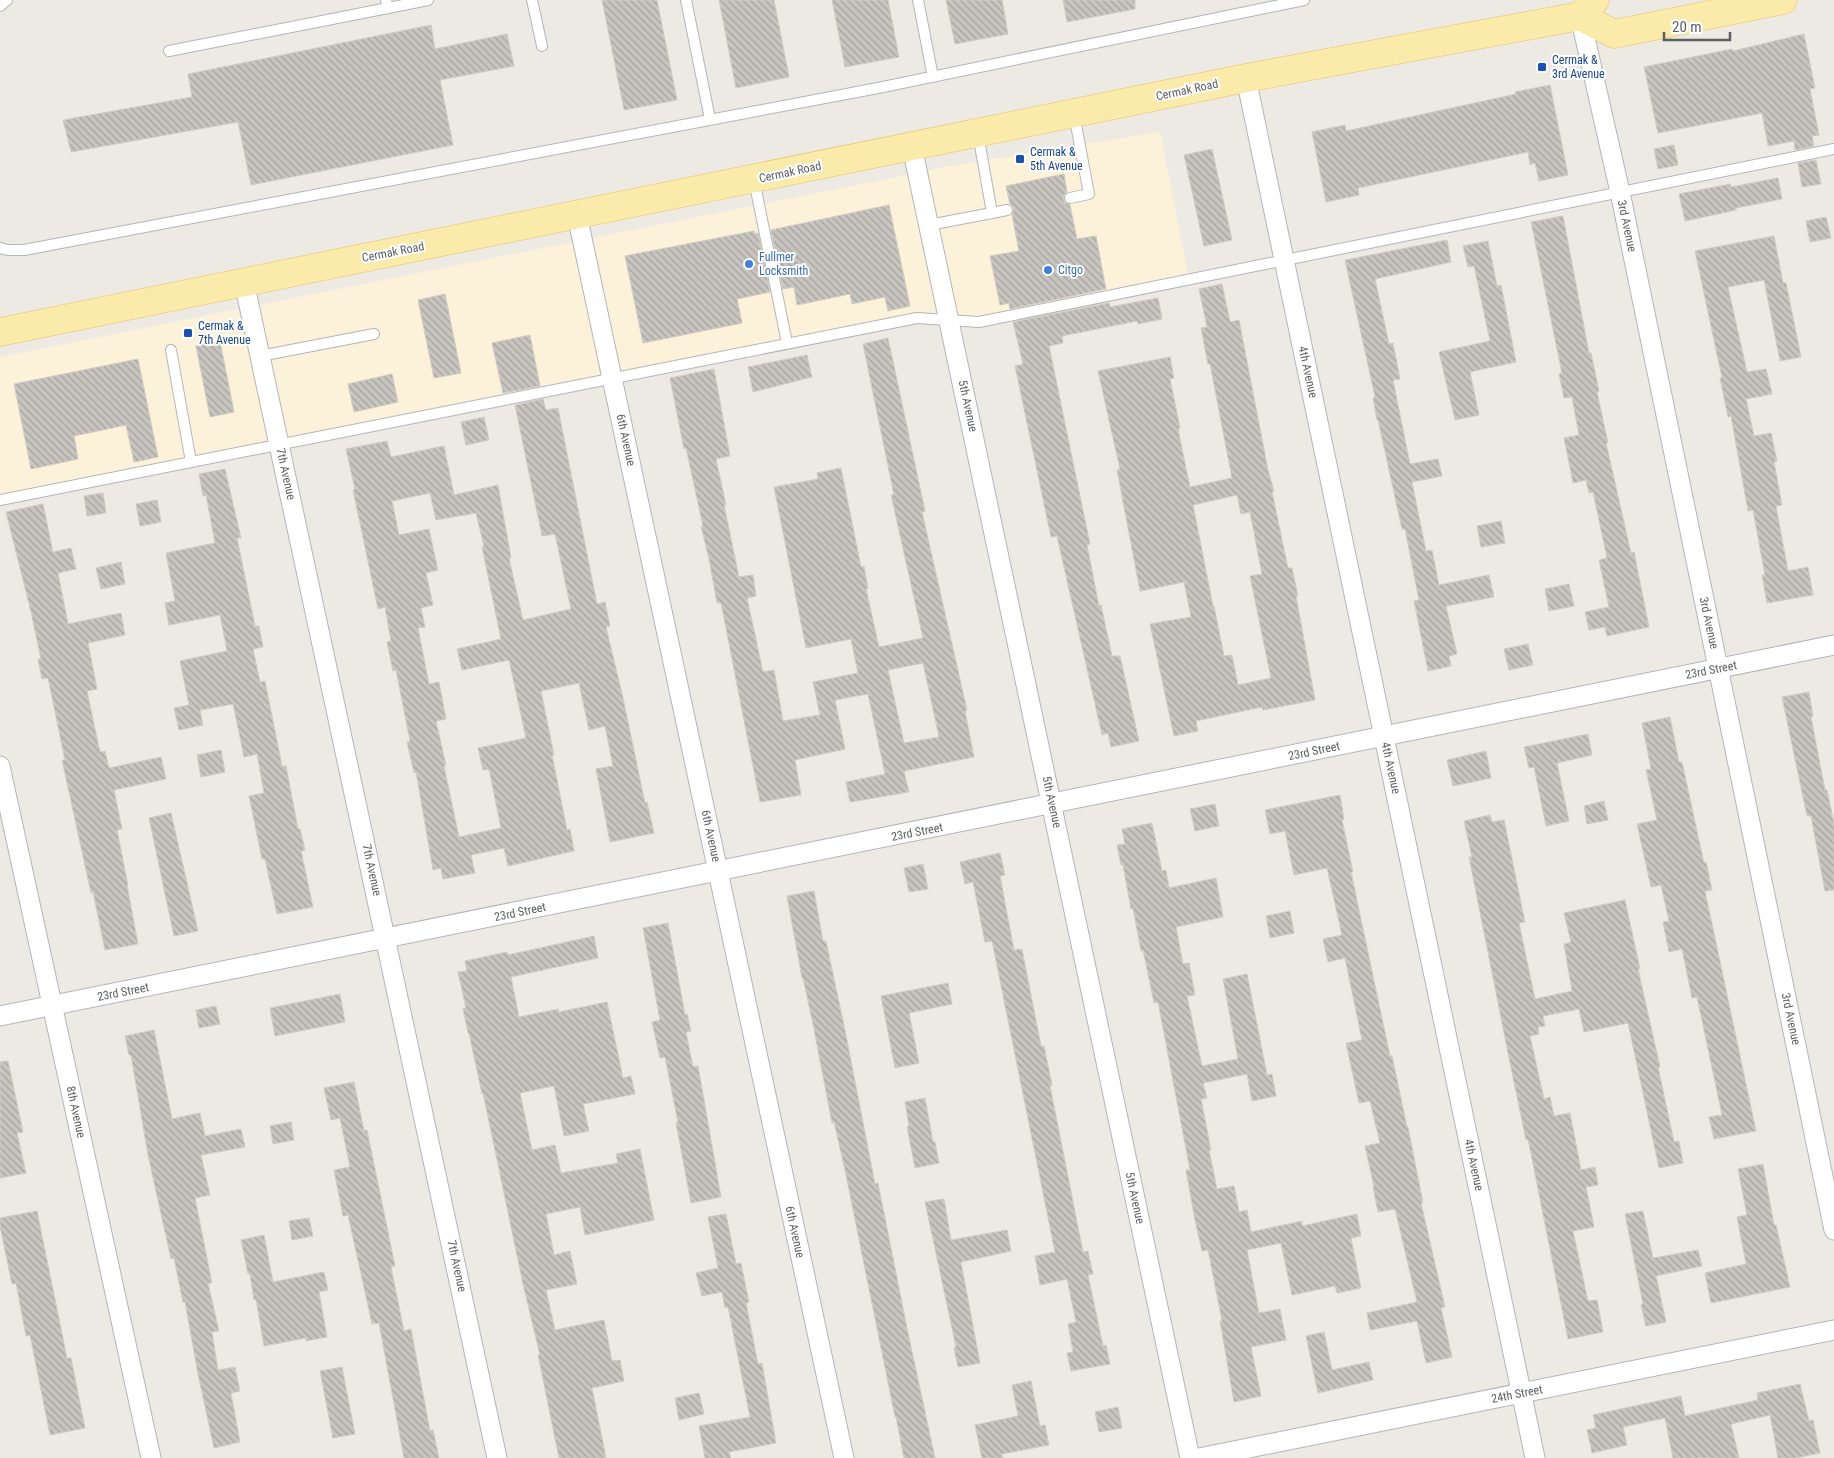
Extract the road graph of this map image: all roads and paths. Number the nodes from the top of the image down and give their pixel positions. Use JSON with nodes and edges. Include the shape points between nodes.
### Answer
{"nodes":[{"id":1,"x":6,"y":0,"type":"edge"},
{"id":2,"x":428,"y":0,"type":"edge"},
{"id":3,"x":532,"y":0,"type":"edge"},
{"id":4,"x":686,"y":0,"type":"edge"},
{"id":5,"x":918,"y":0,"type":"edge"},
{"id":6,"x":1304,"y":0,"type":"edge"},
{"id":7,"x":1783,"y":0,"type":"edge"},
{"id":8,"x":387,"y":4,"type":"edge"},
{"id":9,"x":1261,"y":5,"type":"edge"},
{"id":10,"x":0,"y":6,"type":"edge"},
{"id":11,"x":1588,"y":8,"type":"edge"},
{"id":12,"x":542,"y":46,"type":"dead end"},
{"id":13,"x":169,"y":51,"type":"dead end"},
{"id":14,"x":933,"y":77,"type":"junction"},
{"id":15,"x":1246,"y":78,"type":"junction"},
{"id":16,"x":1074,"y":114,"type":"junction"},
{"id":17,"x":710,"y":119,"type":"junction"},
{"id":18,"x":978,"y":133,"type":"junction"},
{"id":19,"x":912,"y":146,"type":"junction"},
{"id":20,"x":1834,"y":149,"type":"edge"},
{"id":21,"x":754,"y":179,"type":"junction"},
{"id":22,"x":1620,"y":192,"type":"junction"},
{"id":23,"x":1070,"y":198,"type":"dead end"},
{"id":24,"x":1008,"y":210,"type":"dead end"},
{"id":25,"x":992,"y":213,"type":"junction"},
{"id":26,"x":577,"y":214,"type":"junction"},
{"id":27,"x":929,"y":225,"type":"junction"},
{"id":28,"x":0,"y":248,"type":"edge"},
{"id":29,"x":1284,"y":259,"type":"junction"},
{"id":30,"x":244,"y":282,"type":"junction"},
{"id":31,"x":950,"y":320,"type":"junction"},
{"id":32,"x":0,"y":332,"type":"edge"},
{"id":33,"x":374,"y":334,"type":"dead end"},
{"id":34,"x":787,"y":344,"type":"junction"},
{"id":35,"x":171,"y":350,"type":"dead end"},
{"id":36,"x":260,"y":356,"type":"junction"},
{"id":37,"x":613,"y":378,"type":"junction"},
{"id":38,"x":279,"y":445,"type":"junction"},
{"id":39,"x":191,"y":462,"type":"junction"},
{"id":40,"x":0,"y":500,"type":"edge"},
{"id":41,"x":1834,"y":646,"type":"edge"},
{"id":42,"x":1718,"y":668,"type":"junction"},
{"id":43,"x":1384,"y":736,"type":"junction"},
{"id":44,"x":0,"y":766,"type":"edge"},
{"id":45,"x":1053,"y":805,"type":"junction"},
{"id":46,"x":718,"y":871,"type":"junction"},
{"id":47,"x":387,"y":940,"type":"junction"},
{"id":48,"x":53,"y":1006,"type":"junction"},
{"id":49,"x":0,"y":1016,"type":"edge"},
{"id":50,"x":1834,"y":1230,"type":"edge"},
{"id":51,"x":1834,"y":1330,"type":"edge"},
{"id":52,"x":1521,"y":1393,"type":"junction"},
{"id":53,"x":151,"y":1458,"type":"edge"},
{"id":54,"x":498,"y":1458,"type":"edge"},
{"id":55,"x":844,"y":1458,"type":"edge"},
{"id":56,"x":1190,"y":1458,"type":"edge"},
{"id":57,"x":1199,"y":1458,"type":"edge"},
{"id":58,"x":1535,"y":1458,"type":"edge"}],
"edges":[{"from":1,"to":10,"type":"lane"},
{"from":2,"to":8,"type":"lane"},
{"from":3,"to":12,"type":"lane"},
{"from":4,"to":17,"type":"lane"},
{"from":5,"to":14,"type":"lane"},
{"from":6,"to":9,"type":"lane"},
{"from":7,"to":11,"type":"main road","via":[[1614,34]]},
{"from":8,"to":13,"type":"lane"},
{"from":9,"to":14,"type":"lane"},
{"from":11,"to":15,"type":"main road","name":"Cermak Road"},
{"from":11,"to":22,"type":"street","name":"3rd Avenue"},
{"from":14,"to":17,"type":"lane"},
{"from":15,"to":16,"type":"main road","name":"Cermak Road"},
{"from":15,"to":29,"type":"street","name":"4th Avenue"},
{"from":16,"to":18,"type":"main road","name":"Cermak Road"},
{"from":16,"to":23,"type":"lane","via":[[1089,194]]},
{"from":17,"to":28,"type":"lane","via":[[41,247]]},
{"from":18,"to":19,"type":"main road","name":"Cermak Road"},
{"from":18,"to":25,"type":"lane"},
{"from":19,"to":21,"type":"main road","name":"Cermak Road"},
{"from":19,"to":27,"type":"street","name":"5th Avenue"},
{"from":20,"to":22,"type":"lane"},
{"from":21,"to":26,"type":"main road","name":"Cermak Road"},
{"from":21,"to":34,"type":"lane"},
{"from":22,"to":29,"type":"lane"},
{"from":22,"to":42,"type":"street","name":"3rd Avenue"},
{"from":24,"to":25,"type":"lane"},
{"from":25,"to":27,"type":"lane"},
{"from":26,"to":30,"type":"main road","name":"Cermak Road"},
{"from":26,"to":37,"type":"street","name":"6th Avenue"},
{"from":27,"to":31,"type":"street","name":"5th Avenue"},
{"from":29,"to":31,"type":"lane","via":[[979,322]]},
{"from":29,"to":43,"type":"street","name":"4th Avenue"},
{"from":30,"to":32,"type":"main road","name":"Cermak Road"},
{"from":30,"to":36,"type":"street","name":"7th Avenue"},
{"from":31,"to":34,"type":"lane","via":[[917,318]]},
{"from":31,"to":45,"type":"street","name":"5th Avenue"},
{"from":33,"to":36,"type":"lane"},
{"from":34,"to":37,"type":"lane"},
{"from":35,"to":39,"type":"lane"},
{"from":36,"to":38,"type":"street","name":"7th Avenue"},
{"from":37,"to":38,"type":"lane"},
{"from":37,"to":46,"type":"street","name":"6th Avenue"},
{"from":38,"to":39,"type":"lane"},
{"from":38,"to":47,"type":"street","name":"7th Avenue"},
{"from":39,"to":40,"type":"lane"},
{"from":41,"to":42,"type":"street","name":"23rd Street"},
{"from":42,"to":43,"type":"street","name":"23rd Street"},
{"from":42,"to":50,"type":"street","name":"3rd Avenue"},
{"from":43,"to":45,"type":"street","name":"23rd Street"},
{"from":43,"to":52,"type":"street","name":"4th Avenue"},
{"from":44,"to":48,"type":"street","name":"8th Avenue"},
{"from":45,"to":46,"type":"street","name":"23rd Street"},
{"from":45,"to":56,"type":"street","name":"5th Avenue"},
{"from":46,"to":47,"type":"street","name":"23rd Street"},
{"from":46,"to":55,"type":"street","name":"6th Avenue"},
{"from":47,"to":48,"type":"street","name":"23rd Street"},
{"from":47,"to":54,"type":"street","name":"7th Avenue"},
{"from":48,"to":49,"type":"street","name":"23rd Street"},
{"from":48,"to":53,"type":"street","name":"8th Avenue"},
{"from":51,"to":52,"type":"street","name":"24th Street"},
{"from":52,"to":57,"type":"street","name":"24th Street"},
{"from":52,"to":58,"type":"street","name":"4th Avenue"}]}
